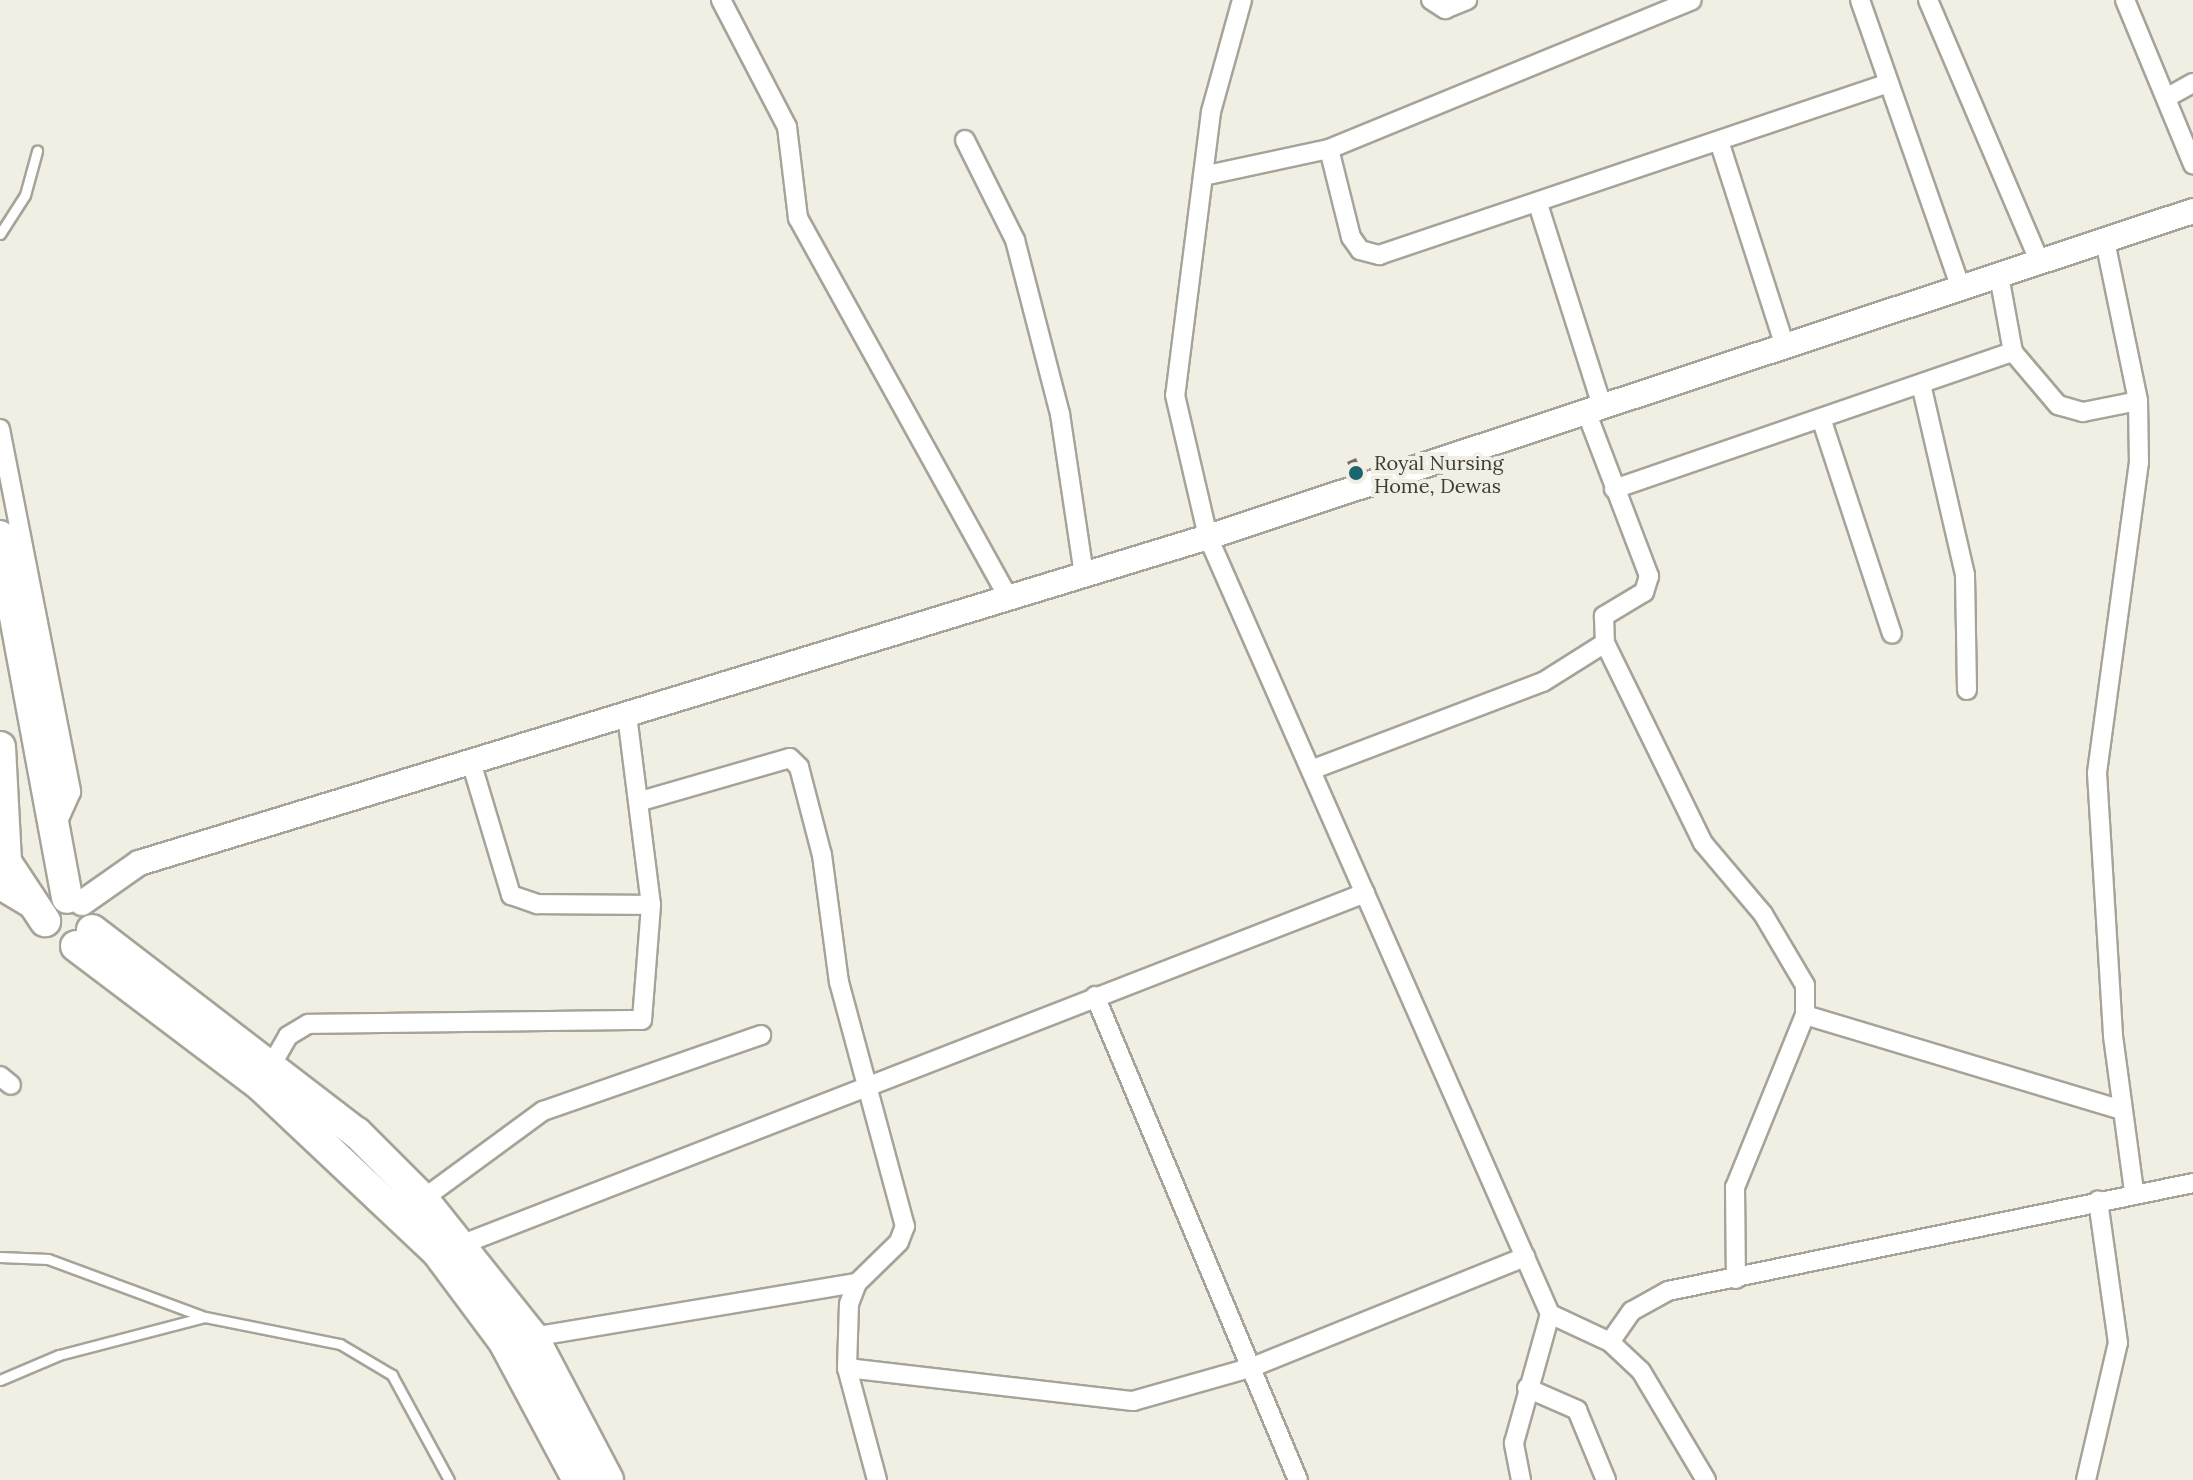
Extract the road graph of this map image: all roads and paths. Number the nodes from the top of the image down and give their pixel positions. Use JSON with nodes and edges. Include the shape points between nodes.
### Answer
{"nodes":[{"id":1,"x":721,"y":0,"type":"edge"},
{"id":2,"x":1242,"y":0,"type":"edge"},
{"id":3,"x":1431,"y":0,"type":"edge"},
{"id":4,"x":1467,"y":0,"type":"edge"},
{"id":5,"x":1692,"y":0,"type":"edge"},
{"id":6,"x":1860,"y":0,"type":"edge"},
{"id":7,"x":1928,"y":0,"type":"edge"},
{"id":8,"x":2125,"y":0,"type":"edge"},
{"id":9,"x":1889,"y":83,"type":"junction"},
{"id":10,"x":2193,"y":83,"type":"edge"},
{"id":11,"x":2166,"y":98,"type":"junction"},
{"id":12,"x":965,"y":140,"type":"dead end"},
{"id":13,"x":1719,"y":141,"type":"junction"},
{"id":14,"x":1329,"y":149,"type":"junction"},
{"id":15,"x":37,"y":151,"type":"dead end"},
{"id":16,"x":2193,"y":164,"type":"edge"},
{"id":17,"x":1203,"y":176,"type":"junction"},
{"id":18,"x":1538,"y":204,"type":"junction"},
{"id":19,"x":2193,"y":211,"type":"edge"},
{"id":20,"x":0,"y":234,"type":"edge"},
{"id":21,"x":2105,"y":241,"type":"junction"},
{"id":22,"x":2040,"y":262,"type":"junction"},
{"id":23,"x":1999,"y":276,"type":"junction"},
{"id":24,"x":1961,"y":288,"type":"junction"},
{"id":25,"x":1785,"y":346,"type":"junction"},
{"id":26,"x":2013,"y":352,"type":"junction"},
{"id":27,"x":1921,"y":384,"type":"junction"},
{"id":28,"x":2138,"y":401,"type":"junction"},
{"id":29,"x":1594,"y":408,"type":"junction"},
{"id":30,"x":1821,"y":418,"type":"junction"},
{"id":31,"x":0,"y":429,"type":"edge"},
{"id":32,"x":1614,"y":489,"type":"junction"},
{"id":33,"x":0,"y":536,"type":"edge"},
{"id":34,"x":1208,"y":537,"type":"junction"},
{"id":35,"x":1084,"y":574,"type":"junction"},
{"id":36,"x":1009,"y":598,"type":"junction"},
{"id":37,"x":1892,"y":634,"type":"dead end"},
{"id":38,"x":1605,"y":643,"type":"junction"},
{"id":39,"x":1967,"y":690,"type":"dead end"},
{"id":40,"x":627,"y":715,"type":"junction"},
{"id":41,"x":0,"y":747,"type":"edge"},
{"id":42,"x":472,"y":765,"type":"junction"},
{"id":43,"x":1311,"y":770,"type":"junction"},
{"id":44,"x":1,"y":794,"type":"edge"},
{"id":45,"x":641,"y":801,"type":"junction"},
{"id":46,"x":54,"y":830,"type":"junction"},
{"id":47,"x":0,"y":887,"type":"edge"},
{"id":48,"x":1365,"y":893,"type":"junction"},
{"id":49,"x":651,"y":905,"type":"junction"},
{"id":50,"x":39,"y":914,"type":"junction"},
{"id":51,"x":79,"y":919,"type":"junction"},
{"id":52,"x":1095,"y":996,"type":"junction"},
{"id":53,"x":1805,"y":1015,"type":"junction"},
{"id":54,"x":761,"y":1035,"type":"dead end"},
{"id":55,"x":272,"y":1064,"type":"junction"},
{"id":56,"x":866,"y":1085,"type":"junction"},
{"id":57,"x":2121,"y":1110,"type":"junction"},
{"id":58,"x":2193,"y":1183,"type":"edge"},
{"id":59,"x":2134,"y":1191,"type":"junction"},
{"id":60,"x":423,"y":1199,"type":"junction"},
{"id":61,"x":2098,"y":1200,"type":"junction"},
{"id":62,"x":463,"y":1244,"type":"junction"},
{"id":63,"x":0,"y":1257,"type":"edge"},
{"id":64,"x":1525,"y":1257,"type":"junction"},
{"id":65,"x":1736,"y":1279,"type":"junction"},
{"id":66,"x":857,"y":1283,"type":"junction"},
{"id":67,"x":1550,"y":1314,"type":"junction"},
{"id":68,"x":205,"y":1317,"type":"junction"},
{"id":69,"x":533,"y":1337,"type":"junction"},
{"id":70,"x":1610,"y":1342,"type":"junction"},
{"id":71,"x":847,"y":1368,"type":"junction"},
{"id":72,"x":1250,"y":1368,"type":"junction"},
{"id":73,"x":0,"y":1380,"type":"edge"},
{"id":74,"x":1527,"y":1388,"type":"junction"},
{"id":75,"x":449,"y":1480,"type":"edge"},
{"id":76,"x":578,"y":1480,"type":"edge"},
{"id":77,"x":608,"y":1480,"type":"edge"},
{"id":78,"x":877,"y":1480,"type":"edge"},
{"id":79,"x":1298,"y":1480,"type":"edge"},
{"id":80,"x":1521,"y":1480,"type":"edge"},
{"id":81,"x":1606,"y":1480,"type":"edge"},
{"id":82,"x":1706,"y":1480,"type":"edge"},
{"id":83,"x":2086,"y":1480,"type":"edge"}],
"edges":[{"from":1,"to":36,"type":"street","via":[[787,127],[798,218]]},
{"from":2,"to":17,"type":"street","via":[[1220,60]]},
{"from":3,"to":4,"type":"street","via":[[1445,9]]},
{"from":5,"to":14,"type":"street"},
{"from":6,"to":9,"type":"street"},
{"from":7,"to":22,"type":"street"},
{"from":8,"to":11,"type":"street"},
{"from":9,"to":13,"type":"street"},
{"from":9,"to":24,"type":"street"},
{"from":10,"to":11,"type":"street"},
{"from":11,"to":16,"type":"street"},
{"from":12,"to":35,"type":"street","via":[[1015,240],[1060,414]]},
{"from":13,"to":18,"type":"street"},
{"from":13,"to":25,"type":"street"},
{"from":14,"to":17,"type":"street"},
{"from":14,"to":18,"type":"street","via":[[1351,237],[1360,250],[1379,255]]},
{"from":15,"to":20,"type":"lane","via":[[25,195]]},
{"from":17,"to":34,"type":"street","via":[[1175,395]]},
{"from":18,"to":29,"type":"street"},
{"from":19,"to":21,"type":"street"},
{"from":21,"to":22,"type":"street"},
{"from":21,"to":28,"type":"street"},
{"from":22,"to":23,"type":"street"},
{"from":23,"to":24,"type":"street"},
{"from":23,"to":26,"type":"street"},
{"from":24,"to":25,"type":"street"},
{"from":25,"to":29,"type":"street"},
{"from":26,"to":27,"type":"street"},
{"from":26,"to":28,"type":"street","via":[[2058,405],[2083,412]]},
{"from":27,"to":30,"type":"street"},
{"from":27,"to":39,"type":"street","via":[[1965,575]]},
{"from":28,"to":57,"type":"street","via":[[2139,462],[2097,773]]},
{"from":29,"to":32,"type":"street"},
{"from":29,"to":34,"type":"street"},
{"from":30,"to":32,"type":"street"},
{"from":30,"to":37,"type":"street"},
{"from":31,"to":46,"type":"street","via":[[71,792]]},
{"from":32,"to":38,"type":"street","via":[[1649,576],[1644,592],[1604,616]]},
{"from":33,"to":46,"type":"main road"},
{"from":34,"to":35,"type":"street"},
{"from":34,"to":43,"type":"street"},
{"from":35,"to":36,"type":"street"},
{"from":36,"to":40,"type":"street"},
{"from":38,"to":43,"type":"street","via":[[1543,682]]},
{"from":38,"to":53,"type":"street","via":[[1703,843],[1790,954],[1805,985]]},
{"from":40,"to":42,"type":"street"},
{"from":40,"to":45,"type":"street"},
{"from":41,"to":44,"type":"main road"},
{"from":42,"to":49,"type":"street","via":[[511,895],[537,904]]},
{"from":42,"to":51,"type":"street","via":[[139,863]]},
{"from":43,"to":48,"type":"street"},
{"from":44,"to":50,"type":"main road","via":[[6,862]]},
{"from":45,"to":49,"type":"street"},
{"from":45,"to":56,"type":"street","via":[[790,758],[799,767]]},
{"from":46,"to":51,"type":"main road"},
{"from":47,"to":50,"type":"street"},
{"from":48,"to":52,"type":"street"},
{"from":48,"to":64,"type":"street"},
{"from":49,"to":55,"type":"street","via":[[642,1020],[308,1024],[288,1036]]},
{"from":50,"to":51,"type":"main road"},
{"from":50,"to":51,"type":"main road","via":[[53,941]]},
{"from":51,"to":55,"type":"main road"},
{"from":51,"to":76,"type":"main road","via":[[438,1253],[504,1342]]},
{"from":52,"to":56,"type":"street"},
{"from":52,"to":72,"type":"street"},
{"from":53,"to":57,"type":"street"},
{"from":53,"to":65,"type":"street","via":[[1735,1187]]},
{"from":54,"to":60,"type":"street","via":[[543,1111]]},
{"from":55,"to":60,"type":"main road"},
{"from":56,"to":62,"type":"street"},
{"from":56,"to":66,"type":"street","via":[[905,1226],[899,1242]]},
{"from":57,"to":59,"type":"street"},
{"from":58,"to":59,"type":"street"},
{"from":59,"to":61,"type":"street"},
{"from":60,"to":62,"type":"main road"},
{"from":61,"to":65,"type":"street"},
{"from":61,"to":83,"type":"street","via":[[2118,1343]]},
{"from":62,"to":69,"type":"main road"},
{"from":63,"to":68,"type":"lane","via":[[48,1259]]},
{"from":64,"to":67,"type":"street"},
{"from":64,"to":72,"type":"street"},
{"from":65,"to":70,"type":"street","via":[[1668,1291],[1632,1311]]},
{"from":66,"to":69,"type":"street"},
{"from":66,"to":71,"type":"street"},
{"from":67,"to":70,"type":"street"},
{"from":67,"to":74,"type":"street"},
{"from":68,"to":73,"type":"lane","via":[[59,1355]]},
{"from":68,"to":75,"type":"lane","via":[[340,1344],[392,1375]]},
{"from":69,"to":77,"type":"main road"},
{"from":70,"to":82,"type":"street","via":[[1641,1371]]},
{"from":71,"to":72,"type":"street","via":[[1133,1401]]},
{"from":71,"to":78,"type":"street"},
{"from":72,"to":79,"type":"street"},
{"from":74,"to":80,"type":"street","via":[[1514,1443]]},
{"from":74,"to":81,"type":"street","via":[[1577,1410]]}]}
